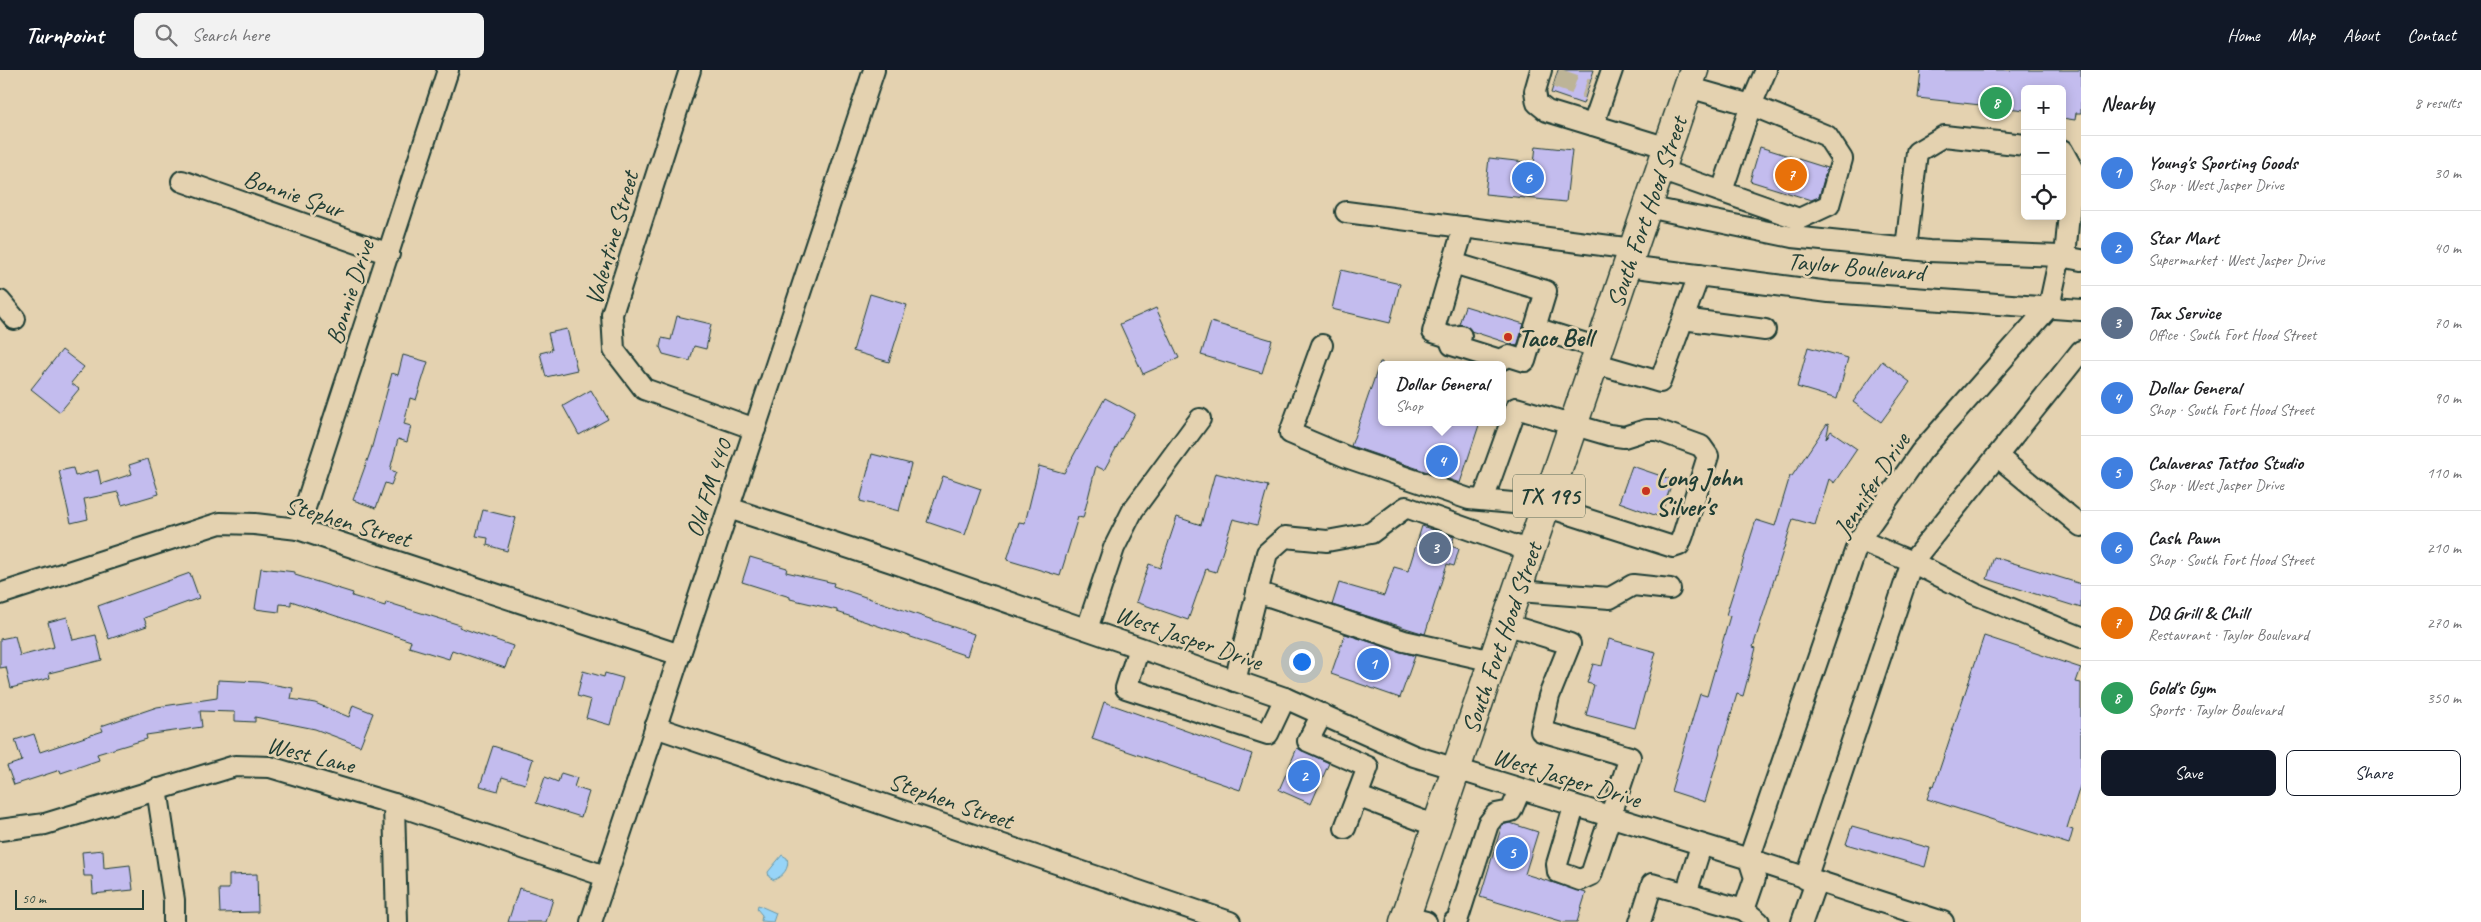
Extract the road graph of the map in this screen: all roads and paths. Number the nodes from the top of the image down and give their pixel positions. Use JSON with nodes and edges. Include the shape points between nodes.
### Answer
{"nodes":[{"id":1,"x":448,"y":70,"type":"edge"},
{"id":2,"x":690,"y":70,"type":"edge"},
{"id":3,"x":874,"y":70,"type":"edge"},
{"id":4,"x":1766,"y":70,"type":"edge"},
{"id":5,"x":1609,"y":71,"type":"edge"},
{"id":6,"x":1546,"y":73,"type":"edge"},
{"id":7,"x":1691,"y":78,"type":"edge"},
{"id":8,"x":1751,"y":105,"type":"junction"},
{"id":9,"x":1592,"y":125,"type":"junction"},
{"id":10,"x":2021,"y":146,"type":"edge"},
{"id":11,"x":2066,"y":150,"type":"edge"},
{"id":12,"x":2081,"y":152,"type":"edge"},
{"id":13,"x":2066,"y":157,"type":"edge"},
{"id":14,"x":1664,"y":159,"type":"junction"},
{"id":15,"x":182,"y":181,"type":"dead end"},
{"id":16,"x":1722,"y":191,"type":"junction"},
{"id":17,"x":1648,"y":207,"type":"junction"},
{"id":18,"x":1346,"y":212,"type":"dead end"},
{"id":19,"x":1464,"y":227,"type":"junction"},
{"id":20,"x":1906,"y":249,"type":"junction"},
{"id":21,"x":389,"y":254,"type":"junction"},
{"id":22,"x":1631,"y":257,"type":"junction"},
{"id":23,"x":2069,"y":258,"type":"edge"},
{"id":24,"x":1453,"y":263,"type":"junction"},
{"id":25,"x":1699,"y":275,"type":"junction"},
{"id":26,"x":0,"y":301,"type":"edge"},
{"id":27,"x":2049,"y":307,"type":"junction"},
{"id":28,"x":2081,"y":310,"type":"edge"},
{"id":29,"x":15,"y":319,"type":"dead end"},
{"id":30,"x":1683,"y":319,"type":"junction"},
{"id":31,"x":1535,"y":328,"type":"junction"},
{"id":32,"x":1765,"y":330,"type":"dead end"},
{"id":33,"x":1322,"y":345,"type":"dead end"},
{"id":34,"x":2081,"y":351,"type":"edge"},
{"id":35,"x":1597,"y":356,"type":"junction"},
{"id":36,"x":1200,"y":420,"type":"dead end"},
{"id":37,"x":1574,"y":424,"type":"junction"},
{"id":38,"x":755,"y":429,"type":"junction"},
{"id":39,"x":1997,"y":456,"type":"junction"},
{"id":40,"x":1483,"y":500,"type":"junction"},
{"id":41,"x":1546,"y":506,"type":"junction"},
{"id":42,"x":728,"y":508,"type":"junction"},
{"id":43,"x":2081,"y":526,"type":"edge"},
{"id":44,"x":298,"y":529,"type":"junction"},
{"id":45,"x":1860,"y":540,"type":"junction"},
{"id":46,"x":1530,"y":551,"type":"junction"},
{"id":47,"x":1912,"y":562,"type":"junction"},
{"id":48,"x":1670,"y":589,"type":"dead end"},
{"id":49,"x":1517,"y":591,"type":"junction"},
{"id":50,"x":1257,"y":592,"type":"junction"},
{"id":51,"x":0,"y":594,"type":"edge"},
{"id":52,"x":1505,"y":624,"type":"junction"},
{"id":53,"x":1086,"y":630,"type":"junction"},
{"id":54,"x":2081,"y":637,"type":"edge"},
{"id":55,"x":1139,"y":648,"type":"junction"},
{"id":56,"x":680,"y":655,"type":"junction"},
{"id":57,"x":1493,"y":661,"type":"junction"},
{"id":58,"x":1234,"y":681,"type":"junction"},
{"id":59,"x":1285,"y":698,"type":"junction"},
{"id":60,"x":1322,"y":714,"type":"junction"},
{"id":61,"x":655,"y":727,"type":"junction"},
{"id":62,"x":1365,"y":735,"type":"junction"},
{"id":63,"x":1352,"y":760,"type":"junction"},
{"id":64,"x":1456,"y":770,"type":"junction"},
{"id":65,"x":158,"y":789,"type":"junction"},
{"id":66,"x":1520,"y":790,"type":"junction"},
{"id":67,"x":1357,"y":796,"type":"junction"},
{"id":68,"x":394,"y":804,"type":"junction"},
{"id":69,"x":1574,"y":807,"type":"junction"},
{"id":70,"x":1611,"y":818,"type":"junction"},
{"id":71,"x":1436,"y":826,"type":"junction"},
{"id":72,"x":1345,"y":828,"type":"dead end"},
{"id":73,"x":0,"y":830,"type":"edge"},
{"id":74,"x":1701,"y":846,"type":"junction"},
{"id":75,"x":1749,"y":859,"type":"junction"},
{"id":76,"x":605,"y":876,"type":"junction"},
{"id":77,"x":1811,"y":881,"type":"junction"},
{"id":78,"x":1686,"y":894,"type":"junction"},
{"id":79,"x":1752,"y":916,"type":"edge"},
{"id":80,"x":1412,"y":920,"type":"edge"},
{"id":81,"x":1931,"y":920,"type":"edge"},
{"id":82,"x":174,"y":922,"type":"edge"},
{"id":83,"x":397,"y":922,"type":"edge"},
{"id":84,"x":591,"y":922,"type":"edge"},
{"id":85,"x":1230,"y":922,"type":"edge"},
{"id":86,"x":1454,"y":922,"type":"edge"},
{"id":87,"x":1640,"y":922,"type":"edge"},
{"id":88,"x":1802,"y":922,"type":"edge"}],
"edges":[{"from":1,"to":21,"type":"street","name":"Bonnie Drive"},
{"from":2,"to":38,"type":"street","name":"Valentine Street","via":[[612,314],[614,350],[644,388]]},
{"from":3,"to":38,"type":"street","name":"Old FM 440"},
{"from":4,"to":8,"type":"street"},
{"from":5,"to":9,"type":"street","via":[[1595,92]]},
{"from":6,"to":9,"type":"street","via":[[1535,91],[1537,103],[1547,111]]},
{"from":7,"to":8,"type":"street"},
{"from":7,"to":14,"type":"highway","name":"South Fort Hood Street","number":"TX 195"},
{"from":8,"to":16,"type":"street"},
{"from":8,"to":16,"type":"street","via":[[1827,136],[1842,159],[1829,205],[1799,219]]},
{"from":9,"to":14,"type":"street"},
{"from":10,"to":20,"type":"street","via":[[1944,136],[1917,152]]},
{"from":11,"to":12,"type":"street"},
{"from":13,"to":23,"type":"street","name":"Jennifer Drive","via":[[2073,170]]},
{"from":14,"to":16,"type":"street"},
{"from":14,"to":17,"type":"highway","name":"South Fort Hood Street","number":"TX 195"},
{"from":15,"to":21,"type":"street","name":"Bonnie Spur"},
{"from":17,"to":20,"type":"street","name":"Taylor Boulevard","via":[[1792,237]]},
{"from":17,"to":22,"type":"highway","name":"South Fort Hood Street","number":"TX 195"},
{"from":18,"to":19,"type":"street","name":"Taylor Boulevard"},
{"from":19,"to":22,"type":"street","name":"Taylor Boulevard"},
{"from":19,"to":24,"type":"street"},
{"from":20,"to":23,"type":"street","name":"Taylor Boulevard"},
{"from":21,"to":44,"type":"street","name":"Bonnie Drive"},
{"from":22,"to":25,"type":"street","name":"Taylor Boulevard"},
{"from":22,"to":35,"type":"highway","name":"South Fort Hood Street","number":"TX 195"},
{"from":23,"to":27,"type":"street","name":"Jennifer Drive"},
{"from":24,"to":31,"type":"street","via":[[1546,291]]},
{"from":24,"to":31,"type":"street","via":[[1433,332],[1449,337],[1457,334],[1505,349],[1509,356],[1525,361]]},
{"from":25,"to":27,"type":"street","name":"Taylor Boulevard","via":[[1829,292]]},
{"from":25,"to":30,"type":"street"},
{"from":26,"to":29,"type":"street"},
{"from":27,"to":28,"type":"street","name":"Taylor Boulevard"},
{"from":27,"to":45,"type":"street","name":"Jennifer Drive","via":[[1920,452]]},
{"from":30,"to":32,"type":"street"},
{"from":30,"to":35,"type":"street","via":[[1660,382]]},
{"from":31,"to":35,"type":"street"},
{"from":33,"to":40,"type":"street","via":[[1290,434],[1469,499]]},
{"from":34,"to":39,"type":"street"},
{"from":35,"to":37,"type":"highway","name":"South Fort Hood Street","number":"TX 195"},
{"from":36,"to":53,"type":"street","via":[[1133,510],[1114,548]]},
{"from":37,"to":40,"type":"street","via":[[1516,408]]},
{"from":37,"to":41,"type":"highway","name":"South Fort Hood Street","number":"TX 195"},
{"from":37,"to":41,"type":"street","via":[[1624,437],[1656,430],[1701,446],[1708,456],[1683,535],[1679,545],[1673,547]]},
{"from":38,"to":42,"type":"street","name":"Old FM 440"},
{"from":39,"to":43,"type":"street"},
{"from":39,"to":47,"type":"street"},
{"from":40,"to":41,"type":"street"},
{"from":41,"to":46,"type":"highway","name":"South Fort Hood Street","number":"TX 195"},
{"from":42,"to":53,"type":"street","name":"West Jasper Drive"},
{"from":42,"to":56,"type":"street","name":"Old FM 440"},
{"from":44,"to":51,"type":"street","name":"Stephen Street","via":[[220,523]]},
{"from":44,"to":56,"type":"street","name":"Stephen Street"},
{"from":45,"to":47,"type":"street"},
{"from":45,"to":75,"type":"street","name":"Jennifer Drive"},
{"from":46,"to":49,"type":"highway","name":"South Fort Hood Street","number":"TX 195"},
{"from":46,"to":50,"type":"street","via":[[1406,507],[1371,533],[1327,541],[1285,537],[1266,553]]},
{"from":47,"to":54,"type":"street","via":[[1975,594]]},
{"from":47,"to":77,"type":"street"},
{"from":48,"to":49,"type":"street","via":[[1633,584],[1610,598]]},
{"from":49,"to":52,"type":"highway","name":"South Fort Hood Street","number":"TX 195"},
{"from":50,"to":57,"type":"street","via":[[1404,641]]},
{"from":50,"to":58,"type":"street"},
{"from":52,"to":57,"type":"highway","name":"South Fort Hood Street","number":"TX 195"},
{"from":52,"to":70,"type":"street","via":[[1570,644],[1549,696],[1541,731],[1630,757]]},
{"from":53,"to":55,"type":"street","name":"West Jasper Drive"},
{"from":55,"to":58,"type":"street","name":"West Jasper Drive"},
{"from":55,"to":59,"type":"street","via":[[1126,688],[1268,734]]},
{"from":56,"to":61,"type":"street","name":"Old FM 440"},
{"from":57,"to":64,"type":"highway","name":"South Fort Hood Street","number":"TX 195"},
{"from":58,"to":59,"type":"street","name":"West Jasper Drive"},
{"from":59,"to":60,"type":"street","name":"West Jasper Drive"},
{"from":60,"to":62,"type":"street","name":"West Jasper Drive"},
{"from":60,"to":63,"type":"street","via":[[1308,741]]},
{"from":61,"to":76,"type":"street","name":"Old FM 440"},
{"from":61,"to":85,"type":"street","name":"Stephen Street"},
{"from":62,"to":63,"type":"street"},
{"from":62,"to":64,"type":"street","name":"West Jasper Drive"},
{"from":63,"to":67,"type":"street","via":[[1368,767]]},
{"from":64,"to":66,"type":"street","name":"West Jasper Drive"},
{"from":64,"to":71,"type":"highway","name":"South Fort Hood Street","number":"TX 195"},
{"from":65,"to":68,"type":"street","name":"West Lane","via":[[235,766],[270,766]]},
{"from":65,"to":73,"type":"street","name":"West Lane","via":[[45,824]]},
{"from":65,"to":82,"type":"street","via":[[174,900]]},
{"from":66,"to":69,"type":"street","name":"West Jasper Drive"},
{"from":66,"to":86,"type":"street","via":[[1510,812],[1496,814],[1488,824]]},
{"from":67,"to":71,"type":"street"},
{"from":67,"to":72,"type":"street"},
{"from":68,"to":76,"type":"street","name":"West Lane"},
{"from":68,"to":83,"type":"street"},
{"from":69,"to":70,"type":"street","name":"West Jasper Drive"},
{"from":69,"to":70,"type":"street","via":[[1557,864],[1558,872],[1580,880],[1590,875]]},
{"from":70,"to":74,"type":"street","name":"West Jasper Drive"},
{"from":71,"to":80,"type":"highway","name":"South Fort Hood Street","number":"TX 195"},
{"from":74,"to":75,"type":"street","name":"West Jasper Drive"},
{"from":74,"to":78,"type":"street"},
{"from":75,"to":77,"type":"street","name":"West Jasper Drive"},
{"from":75,"to":79,"type":"street","via":[[1755,878]]},
{"from":76,"to":84,"type":"street","name":"Old FM 440"},
{"from":77,"to":81,"type":"street","name":"West Jasper Drive"},
{"from":77,"to":88,"type":"street"},
{"from":78,"to":79,"type":"street"},
{"from":78,"to":87,"type":"street","via":[[1652,884]]}]}
